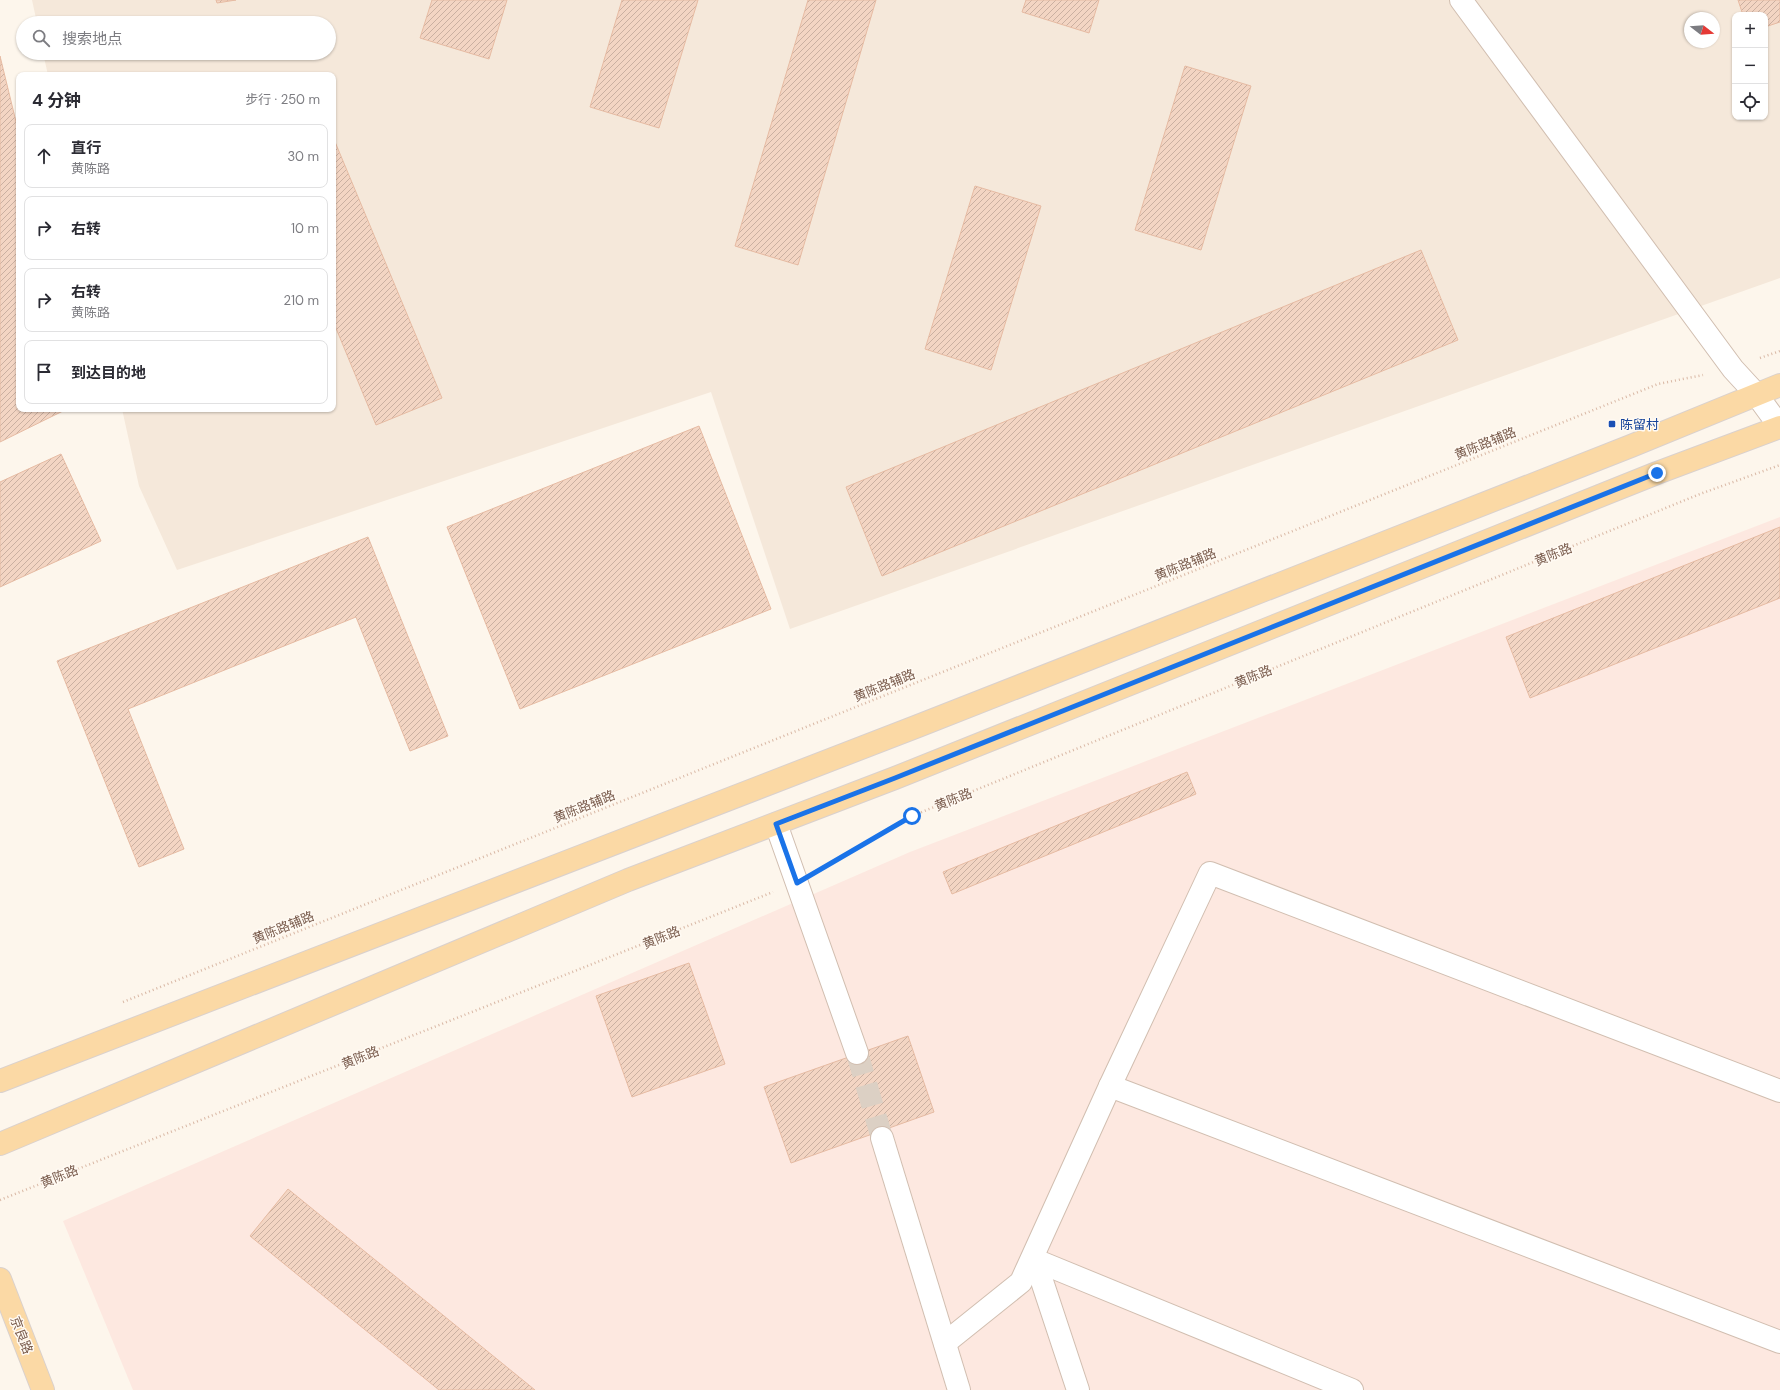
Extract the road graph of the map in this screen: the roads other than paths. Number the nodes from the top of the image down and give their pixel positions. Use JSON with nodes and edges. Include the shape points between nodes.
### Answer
{"nodes":[{"id":1,"x":1461,"y":0,"type":"edge"},
{"id":2,"x":1780,"y":385,"type":"edge"},
{"id":3,"x":1756,"y":394,"type":"junction"},
{"id":4,"x":1780,"y":427,"type":"edge"},
{"id":5,"x":776,"y":824,"type":"junction"},
{"id":6,"x":857,"y":1053,"type":"tunnel mouth"},
{"id":7,"x":0,"y":1081,"type":"edge"},
{"id":8,"x":1110,"y":1086,"type":"junction"},
{"id":9,"x":1780,"y":1091,"type":"edge"},
{"id":10,"x":882,"y":1138,"type":"tunnel mouth"},
{"id":11,"x":0,"y":1144,"type":"edge"},
{"id":12,"x":0,"y":1279,"type":"edge"},
{"id":13,"x":1780,"y":1342,"type":"edge"},
{"id":14,"x":945,"y":1343,"type":"junction"},
{"id":15,"x":43,"y":1390,"type":"edge"},
{"id":16,"x":959,"y":1390,"type":"edge"},
{"id":17,"x":1078,"y":1390,"type":"edge"},
{"id":18,"x":1352,"y":1390,"type":"edge"}],
"edges":[{"from":1,"to":3,"type":"street","via":[[1733,369]]},
{"from":2,"to":3,"type":"main road"},
{"from":3,"to":4,"type":"street"},
{"from":3,"to":7,"type":"main road","via":[[1631,446],[978,702]]},
{"from":4,"to":5,"type":"main road","via":[[1650,476]]},
{"from":5,"to":6,"type":"street"},
{"from":5,"to":11,"type":"main road","via":[[628,880]]},
{"from":8,"to":9,"type":"street","via":[[1210,873]]},
{"from":8,"to":13,"type":"street"},
{"from":8,"to":14,"type":"street","via":[[1021,1282]]},
{"from":10,"to":14,"type":"street"},
{"from":12,"to":15,"type":"main road","name":"京良路"},
{"from":14,"to":16,"type":"street"},
{"from":17,"to":18,"type":"street","via":[[1035,1260]]}]}
